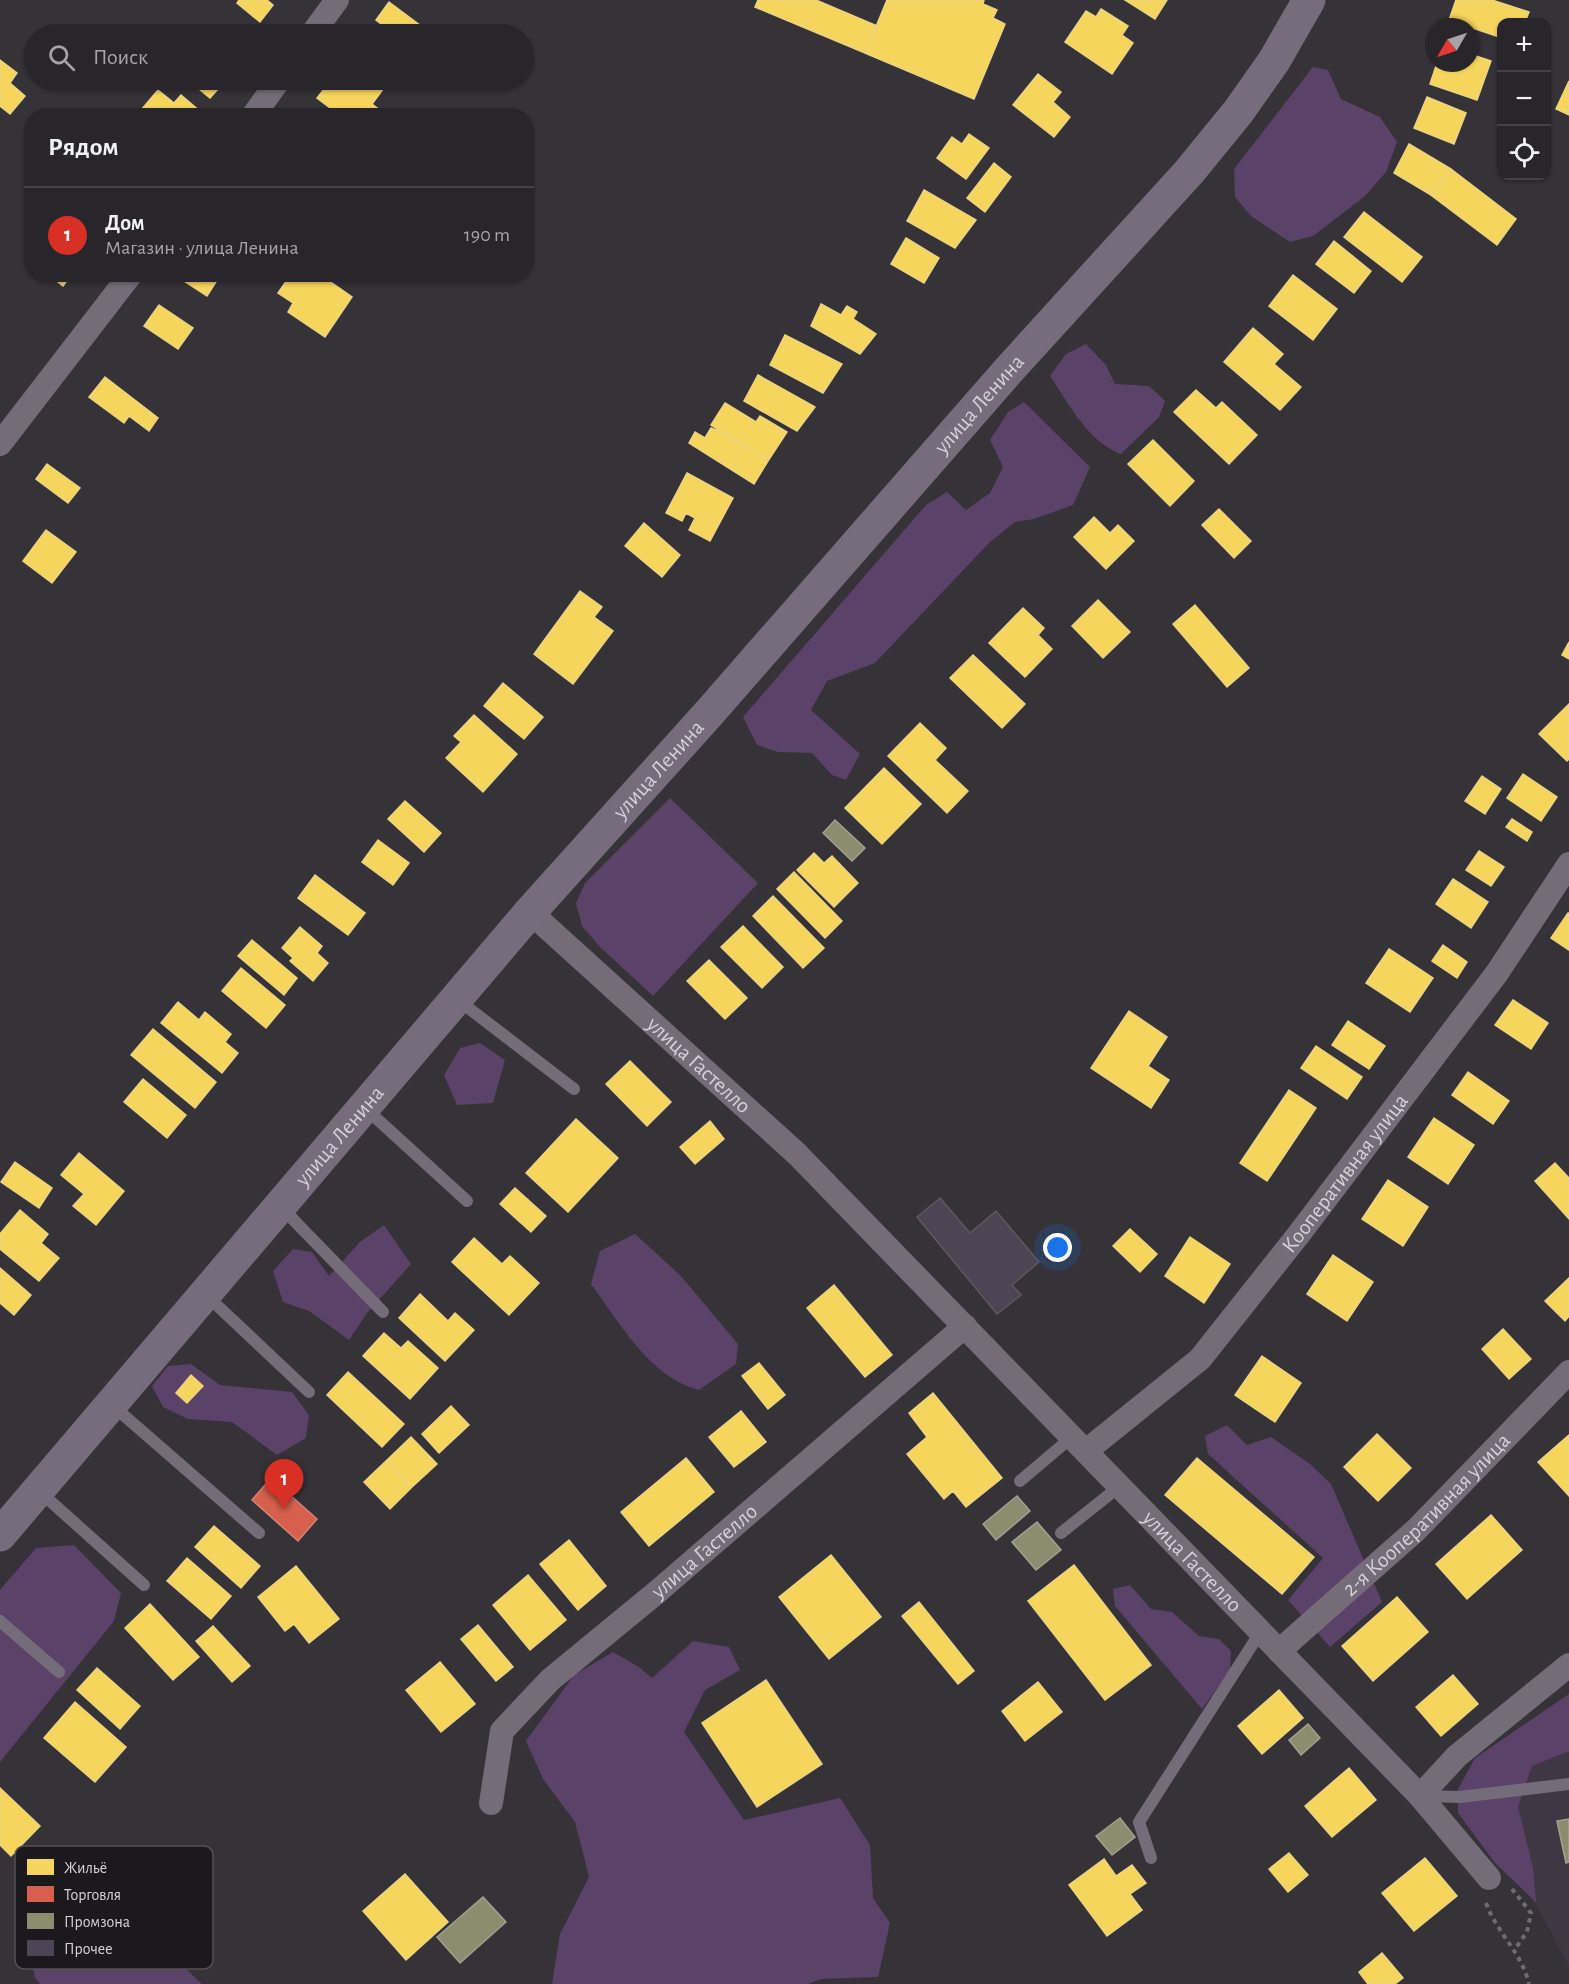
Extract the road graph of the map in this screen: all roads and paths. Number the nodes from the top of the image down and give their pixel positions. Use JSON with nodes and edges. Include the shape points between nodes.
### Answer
{"nodes":[{"id":1,"x":337,"y":0,"type":"edge"},
{"id":2,"x":1309,"y":0,"type":"edge"},
{"id":3,"x":319,"y":24,"type":"edge"},
{"id":4,"x":272,"y":90,"type":"edge"},
{"id":5,"x":259,"y":108,"type":"edge"},
{"id":6,"x":125,"y":282,"type":"edge"},
{"id":7,"x":0,"y":444,"type":"edge"},
{"id":8,"x":1569,"y":864,"type":"edge"},
{"id":9,"x":530,"y":912,"type":"junction"},
{"id":10,"x":457,"y":999,"type":"junction"},
{"id":11,"x":574,"y":1089,"type":"dead end"},
{"id":12,"x":364,"y":1108,"type":"junction"},
{"id":13,"x":467,"y":1201,"type":"dead end"},
{"id":14,"x":280,"y":1206,"type":"junction"},
{"id":15,"x":205,"y":1294,"type":"junction"},
{"id":16,"x":383,"y":1312,"type":"dead end"},
{"id":17,"x":965,"y":1326,"type":"junction"},
{"id":18,"x":1569,"y":1372,"type":"edge"},
{"id":19,"x":309,"y":1392,"type":"dead end"},
{"id":20,"x":111,"y":1404,"type":"junction"},
{"id":21,"x":1079,"y":1444,"type":"junction"},
{"id":22,"x":1020,"y":1481,"type":"dead end"},
{"id":23,"x":1120,"y":1486,"type":"junction"},
{"id":24,"x":38,"y":1491,"type":"junction"},
{"id":25,"x":259,"y":1533,"type":"dead end"},
{"id":26,"x":1061,"y":1533,"type":"dead end"},
{"id":27,"x":0,"y":1535,"type":"edge"},
{"id":28,"x":144,"y":1585,"type":"dead end"},
{"id":29,"x":0,"y":1621,"type":"edge"},
{"id":30,"x":1261,"y":1631,"type":"junction"},
{"id":31,"x":1279,"y":1651,"type":"junction"},
{"id":32,"x":1569,"y":1665,"type":"edge"},
{"id":33,"x":60,"y":1672,"type":"dead end"},
{"id":34,"x":1569,"y":1784,"type":"edge"},
{"id":35,"x":1420,"y":1796,"type":"junction"},
{"id":36,"x":491,"y":1803,"type":"dead end"},
{"id":37,"x":1151,"y":1858,"type":"dead end"},
{"id":38,"x":1489,"y":1878,"type":"junction"},
{"id":39,"x":1515,"y":1949,"type":"junction"},
{"id":40,"x":1529,"y":1984,"type":"edge"}],
"edges":[{"from":1,"to":3,"type":"street"},
{"from":2,"to":9,"type":"main road","name":"улица Ленина","via":[[1274,62],[1189,172]]},
{"from":4,"to":5,"type":"street"},
{"from":6,"to":7,"type":"street"},
{"from":8,"to":21,"type":"street","name":"Кооперативная улица","via":[[1497,973],[1200,1359]]},
{"from":9,"to":10,"type":"main road","name":"улица Ленина"},
{"from":9,"to":17,"type":"street","name":"улица Гастелло","via":[[797,1154]]},
{"from":10,"to":11,"type":"lane"},
{"from":10,"to":12,"type":"main road","name":"улица Ленина"},
{"from":12,"to":13,"type":"lane"},
{"from":12,"to":14,"type":"main road","name":"улица Ленина"},
{"from":14,"to":15,"type":"main road","name":"улица Ленина"},
{"from":14,"to":16,"type":"lane"},
{"from":15,"to":19,"type":"lane"},
{"from":15,"to":20,"type":"main road","name":"улица Ленина"},
{"from":17,"to":21,"type":"street","name":"улица Гастелло"},
{"from":17,"to":36,"type":"street","name":"улица Гастелло","via":[[550,1680],[502,1731]]},
{"from":18,"to":31,"type":"street","name":"2-я Кооперативная улица","via":[[1416,1530]]},
{"from":20,"to":24,"type":"main road","name":"улица Ленина"},
{"from":20,"to":25,"type":"lane"},
{"from":21,"to":22,"type":"lane"},
{"from":21,"to":23,"type":"street","name":"улица Гастелло"},
{"from":23,"to":26,"type":"lane"},
{"from":23,"to":30,"type":"street","name":"улица Гастелло"},
{"from":24,"to":27,"type":"main road","name":"улица Ленина"},
{"from":24,"to":28,"type":"lane"},
{"from":29,"to":33,"type":"lane"},
{"from":30,"to":31,"type":"street","name":"улица Гастелло"},
{"from":30,"to":37,"type":"lane","via":[[1139,1822]]},
{"from":31,"to":35,"type":"street","name":"улица Гастелло"},
{"from":32,"to":35,"type":"street","via":[[1457,1756]]},
{"from":34,"to":35,"type":"lane","via":[[1460,1797]]},
{"from":35,"to":38,"type":"street","name":"улица Гастелло"},
{"from":38,"to":39,"type":"path","via":[[1485,1899],[1490,1914]]},
{"from":38,"to":39,"type":"path","via":[[1506,1884],[1531,1913],[1527,1932]]},
{"from":39,"to":40,"type":"path"}]}
